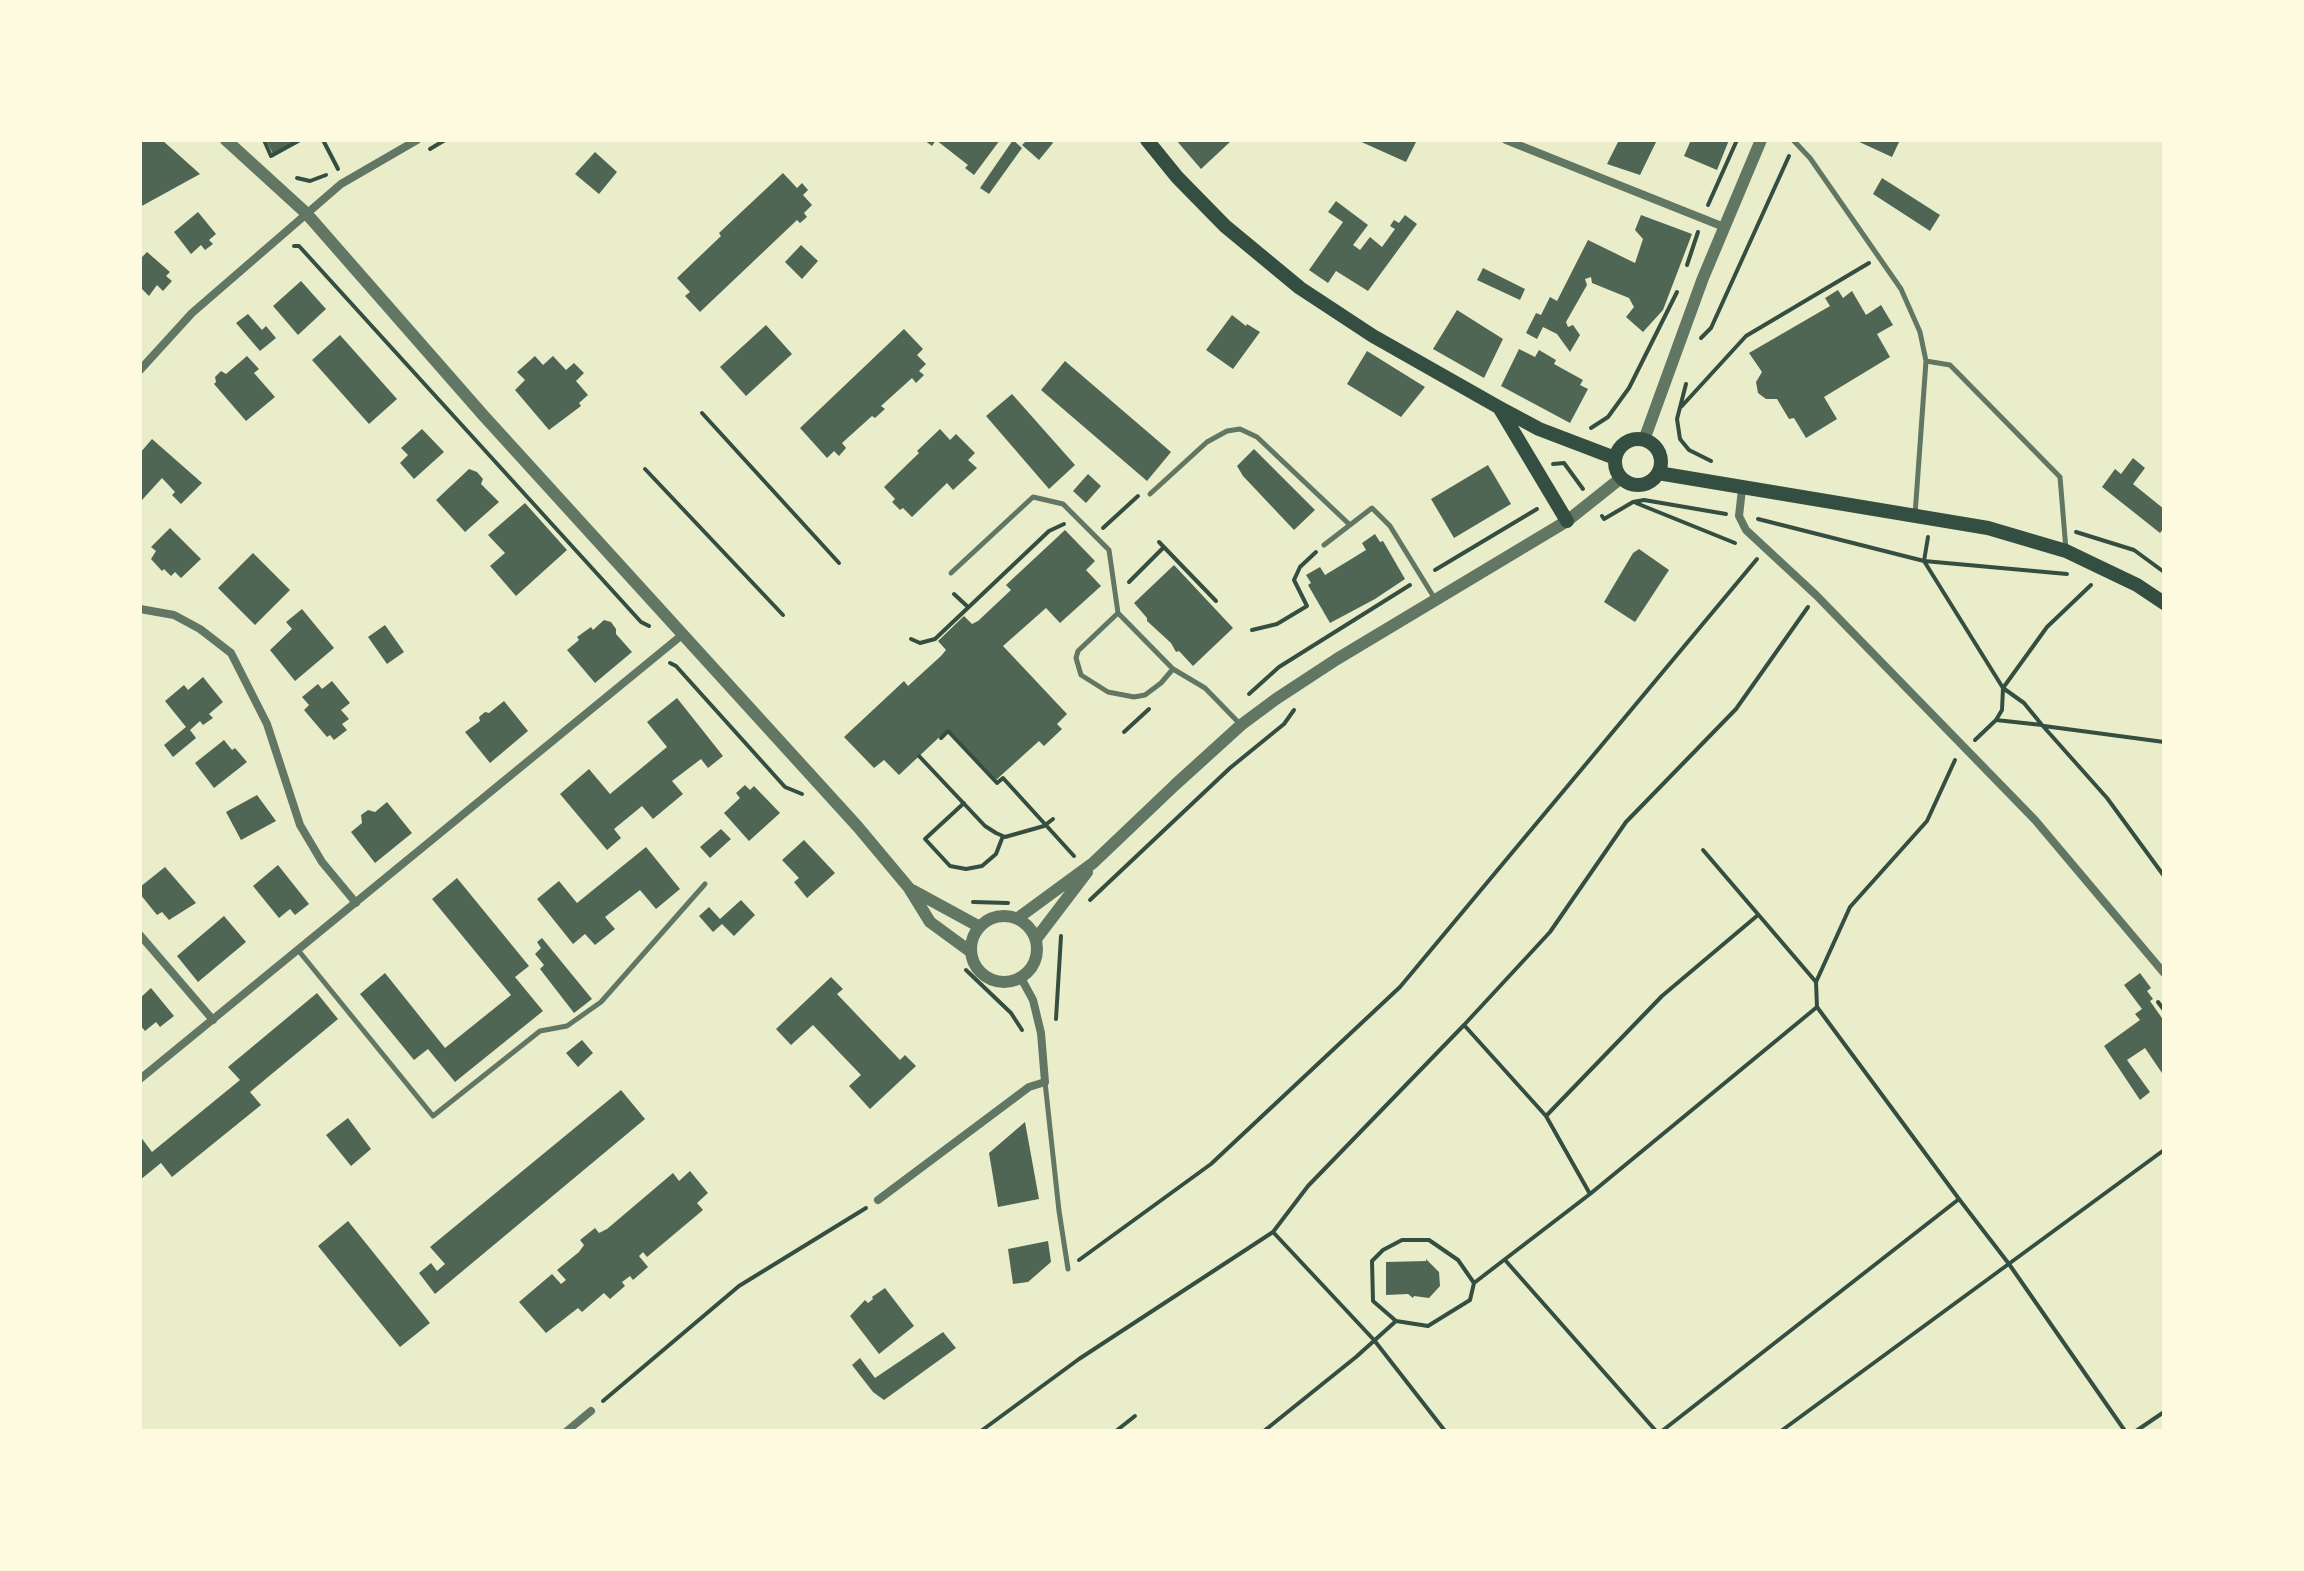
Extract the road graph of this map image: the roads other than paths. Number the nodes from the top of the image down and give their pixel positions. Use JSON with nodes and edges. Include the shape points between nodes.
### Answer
{"nodes":[{"id":1,"x":226,"y":140,"type":"edge"},
{"id":2,"x":417,"y":140,"type":"edge"},
{"id":3,"x":1147,"y":140,"type":"edge"},
{"id":4,"x":1506,"y":140,"type":"edge"},
{"id":5,"x":1761,"y":140,"type":"edge"},
{"id":6,"x":1795,"y":142,"type":"edge"},
{"id":7,"x":306,"y":213,"type":"junction"},
{"id":8,"x":1724,"y":227,"type":"junction"},
{"id":9,"x":1926,"y":361,"type":"junction"},
{"id":10,"x":140,"y":370,"type":"edge"},
{"id":11,"x":1500,"y":408,"type":"junction"},
{"id":12,"x":1644,"y":440,"type":"junction"},
{"id":13,"x":1615,"y":458,"type":"junction"},
{"id":14,"x":1658,"y":473,"type":"junction"},
{"id":15,"x":1621,"y":478,"type":"junction"},
{"id":16,"x":1742,"y":489,"type":"junction"},
{"id":17,"x":1150,"y":494,"type":"road end"},
{"id":18,"x":1915,"y":516,"type":"junction"},
{"id":19,"x":1567,"y":521,"type":"junction"},
{"id":20,"x":1350,"y":525,"type":"junction"},
{"id":21,"x":1324,"y":545,"type":"road end"},
{"id":22,"x":2066,"y":551,"type":"junction"},
{"id":23,"x":951,"y":573,"type":"dead end"},
{"id":24,"x":1435,"y":600,"type":"junction"},
{"id":25,"x":2164,"y":603,"type":"edge"},
{"id":26,"x":140,"y":609,"type":"edge"},
{"id":27,"x":1118,"y":613,"type":"junction"},
{"id":28,"x":682,"y":635,"type":"junction"},
{"id":29,"x":1173,"y":669,"type":"junction"},
{"id":30,"x":1241,"y":725,"type":"junction"},
{"id":31,"x":1093,"y":863,"type":"junction"},
{"id":32,"x":705,"y":884,"type":"dead end"},
{"id":33,"x":909,"y":888,"type":"junction"},
{"id":34,"x":356,"y":903,"type":"junction"},
{"id":35,"x":1018,"y":918,"type":"junction"},
{"id":36,"x":980,"y":927,"type":"junction"},
{"id":37,"x":140,"y":935,"type":"edge"},
{"id":38,"x":1036,"y":939,"type":"junction"},
{"id":39,"x":298,"y":950,"type":"junction"},
{"id":40,"x":971,"y":952,"type":"junction"},
{"id":41,"x":2164,"y":973,"type":"edge"},
{"id":42,"x":1021,"y":978,"type":"junction"},
{"id":43,"x":213,"y":1020,"type":"junction"},
{"id":44,"x":140,"y":1079,"type":"edge"},
{"id":45,"x":1045,"y":1082,"type":"junction"},
{"id":46,"x":878,"y":1200,"type":"road end"},
{"id":47,"x":1068,"y":1269,"type":"dead end"},
{"id":48,"x":591,"y":1411,"type":"road end"},
{"id":49,"x":567,"y":1431,"type":"edge"}],
"edges":[{"from":1,"to":7,"type":"street"},
{"from":2,"to":7,"type":"street","via":[[341,184]]},
{"from":3,"to":11,"type":"main road","via":[[1225,226],[1300,288]]},
{"from":4,"to":8,"type":"street"},
{"from":5,"to":8,"type":"street"},
{"from":6,"to":9,"type":"lane","via":[[1901,289]]},
{"from":7,"to":10,"type":"street","via":[[192,313]]},
{"from":7,"to":28,"type":"street"},
{"from":8,"to":12,"type":"street"},
{"from":9,"to":18,"type":"lane"},
{"from":9,"to":22,"type":"lane","via":[[1950,365],[2060,477]]},
{"from":11,"to":13,"type":"main road"},
{"from":11,"to":19,"type":"main road"},
{"from":12,"to":13,"type":"main road","via":[[1629,440]]},
{"from":12,"to":14,"type":"main road","via":[[1657,449]]},
{"from":13,"to":15,"type":"main road"},
{"from":14,"to":15,"type":"main road","via":[[1644,485]]},
{"from":14,"to":16,"type":"main road"},
{"from":15,"to":19,"type":"street"},
{"from":16,"to":18,"type":"main road"},
{"from":16,"to":41,"type":"street","via":[[1739,516],[1746,530],[1967,748]]},
{"from":17,"to":20,"type":"lane","via":[[1207,442],[1240,429],[1257,437]]},
{"from":18,"to":22,"type":"main road","via":[[1988,528]]},
{"from":19,"to":24,"type":"street"},
{"from":20,"to":21,"type":"lane"},
{"from":20,"to":24,"type":"lane","via":[[1372,508],[1397,535]]},
{"from":22,"to":25,"type":"main road"},
{"from":23,"to":27,"type":"lane","via":[[1033,497],[1063,504],[1109,550]]},
{"from":24,"to":30,"type":"street"},
{"from":26,"to":34,"type":"street","via":[[174,615],[231,653],[267,724],[300,825]]},
{"from":27,"to":29,"type":"lane"},
{"from":27,"to":29,"type":"lane","via":[[1078,651],[1081,675],[1108,692],[1134,697],[1145,695]]},
{"from":28,"to":33,"type":"street"},
{"from":28,"to":34,"type":"street"},
{"from":29,"to":30,"type":"lane","via":[[1205,688]]},
{"from":30,"to":31,"type":"street"},
{"from":31,"to":35,"type":"street"},
{"from":31,"to":38,"type":"street"},
{"from":32,"to":39,"type":"lane","via":[[601,1002],[567,1026],[540,1031],[433,1116]]},
{"from":33,"to":36,"type":"street"},
{"from":33,"to":40,"type":"street","via":[[930,922]]},
{"from":34,"to":39,"type":"street"},
{"from":35,"to":36,"type":"street","via":[[997,917]]},
{"from":35,"to":38,"type":"street"},
{"from":36,"to":40,"type":"street"},
{"from":37,"to":43,"type":"street"},
{"from":38,"to":42,"type":"street","via":[[1036,961]]},
{"from":39,"to":43,"type":"street"},
{"from":40,"to":42,"type":"street","via":[[989,979],[1000,983]]},
{"from":42,"to":45,"type":"street","via":[[1041,1033]]},
{"from":43,"to":44,"type":"street"},
{"from":45,"to":46,"type":"street","via":[[1029,1087]]},
{"from":45,"to":47,"type":"lane"},
{"from":48,"to":49,"type":"street"}]}
